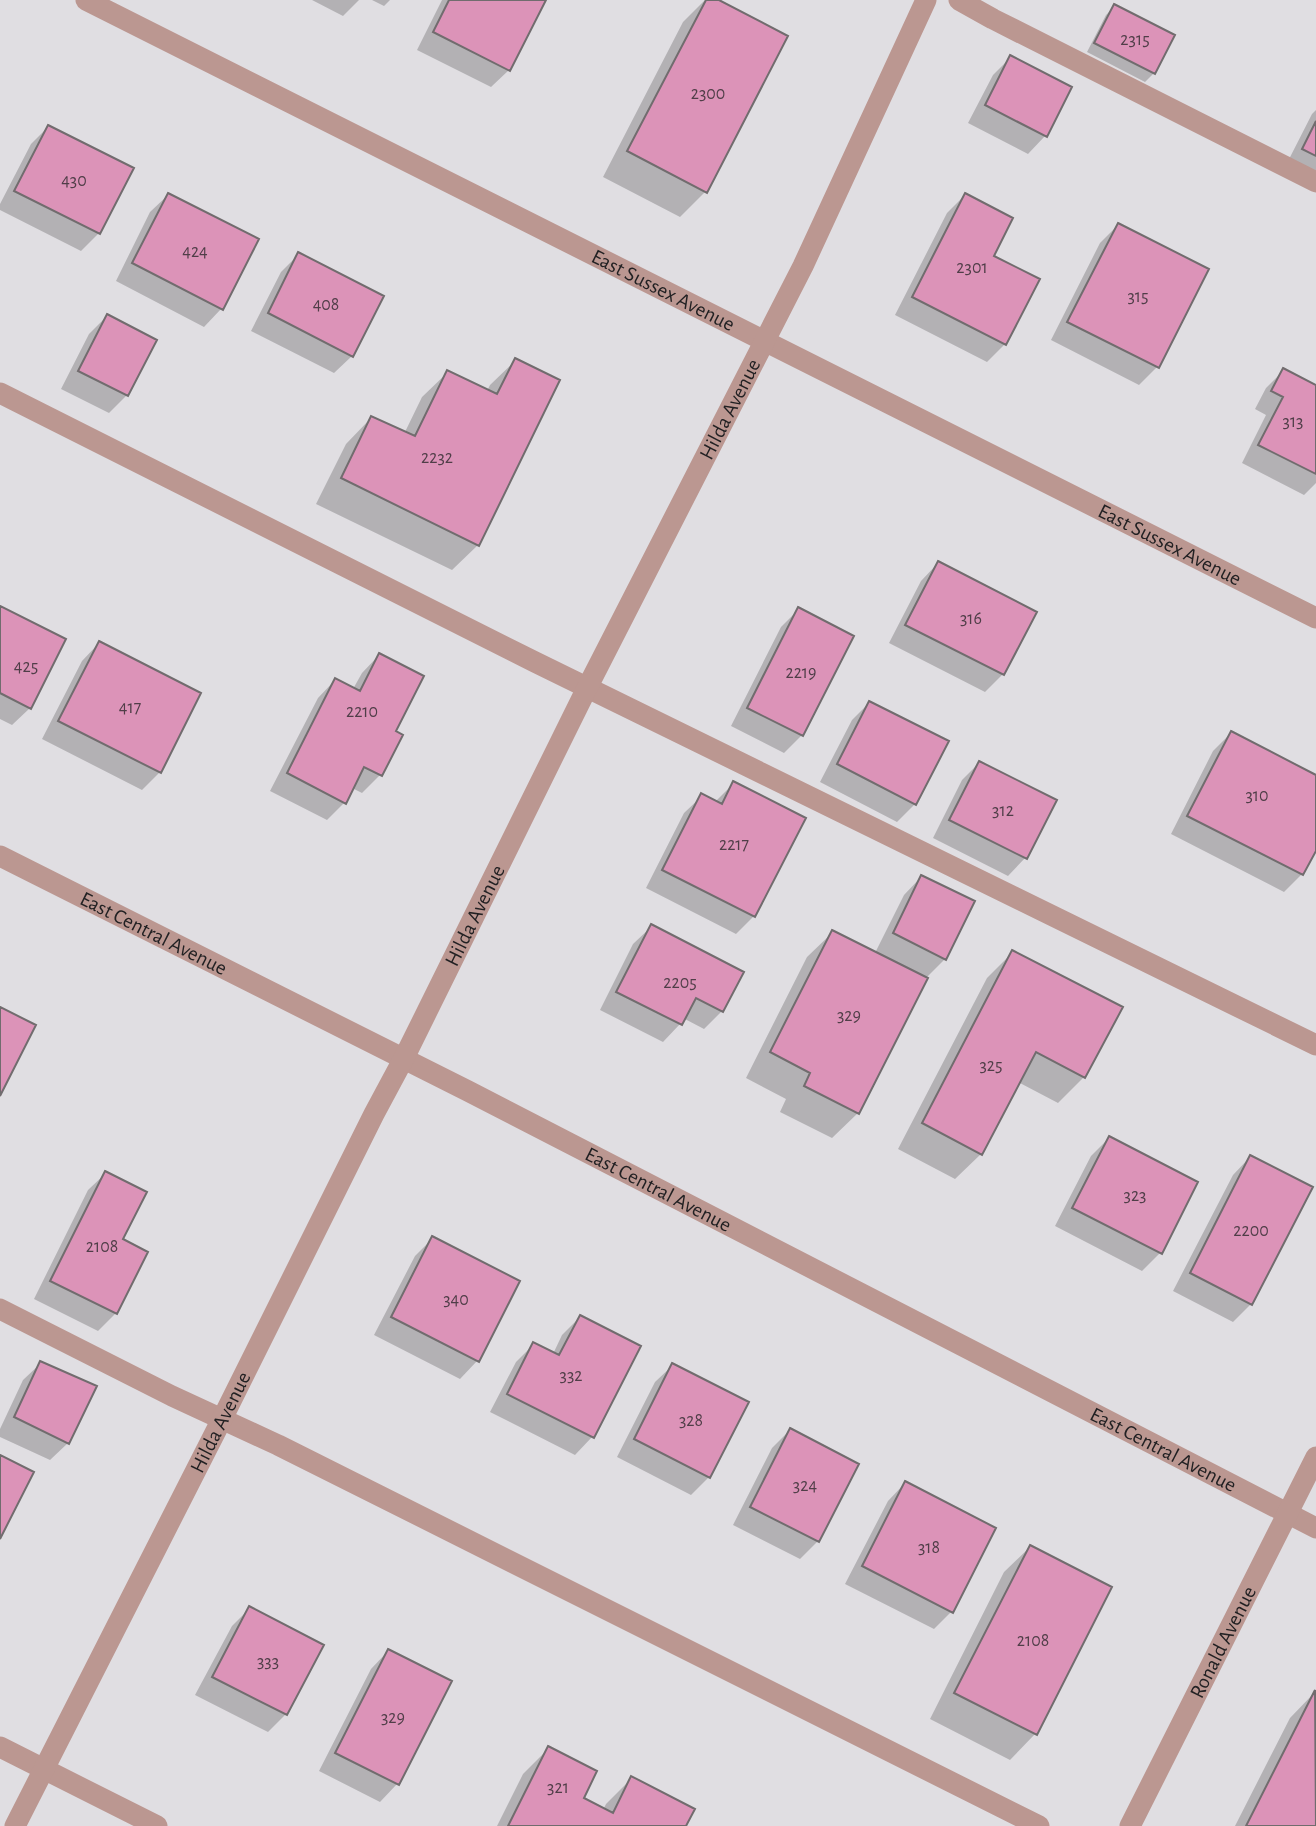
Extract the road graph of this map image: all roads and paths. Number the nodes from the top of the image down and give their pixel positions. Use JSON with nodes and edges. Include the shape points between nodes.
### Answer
{"nodes":[{"id":1,"x":86,"y":0,"type":"edge"},
{"id":2,"x":926,"y":0,"type":"edge"},
{"id":3,"x":959,"y":0,"type":"edge"},
{"id":4,"x":1316,"y":181,"type":"edge"},
{"id":5,"x":764,"y":340,"type":"junction"},
{"id":6,"x":0,"y":393,"type":"edge"},
{"id":7,"x":1316,"y":618,"type":"edge"},
{"id":8,"x":587,"y":688,"type":"junction"},
{"id":9,"x":0,"y":856,"type":"edge"},
{"id":10,"x":1316,"y":1045,"type":"edge"},
{"id":11,"x":404,"y":1058,"type":"junction"},
{"id":12,"x":0,"y":1309,"type":"edge"},
{"id":13,"x":222,"y":1419,"type":"junction"},
{"id":14,"x":1316,"y":1457,"type":"edge"},
{"id":15,"x":1288,"y":1513,"type":"junction"},
{"id":16,"x":1316,"y":1528,"type":"edge"},
{"id":17,"x":0,"y":1747,"type":"edge"},
{"id":18,"x":43,"y":1770,"type":"junction"},
{"id":19,"x":15,"y":1826,"type":"edge"},
{"id":20,"x":157,"y":1826,"type":"edge"},
{"id":21,"x":1039,"y":1826,"type":"edge"},
{"id":22,"x":1130,"y":1826,"type":"edge"}],
"edges":[{"from":1,"to":5,"type":"street","name":"East Sussex Avenue"},
{"from":2,"to":5,"type":"street","name":"Hilda Avenue"},
{"from":3,"to":4,"type":"street"},
{"from":5,"to":7,"type":"street","name":"East Sussex Avenue"},
{"from":5,"to":8,"type":"street","name":"Hilda Avenue"},
{"from":6,"to":8,"type":"street"},
{"from":8,"to":10,"type":"street"},
{"from":8,"to":11,"type":"street","name":"Hilda Avenue"},
{"from":9,"to":11,"type":"street","name":"East Central Avenue"},
{"from":11,"to":13,"type":"street","name":"Hilda Avenue"},
{"from":11,"to":15,"type":"street","name":"East Central Avenue"},
{"from":12,"to":13,"type":"street"},
{"from":13,"to":18,"type":"street","name":"Hilda Avenue"},
{"from":13,"to":21,"type":"street"},
{"from":14,"to":15,"type":"street","name":"Ronald Avenue"},
{"from":15,"to":16,"type":"street","name":"East Central Avenue"},
{"from":15,"to":22,"type":"street","name":"Ronald Avenue"},
{"from":17,"to":18,"type":"street"},
{"from":18,"to":19,"type":"street","name":"Hilda Avenue"},
{"from":18,"to":20,"type":"street"}]}
